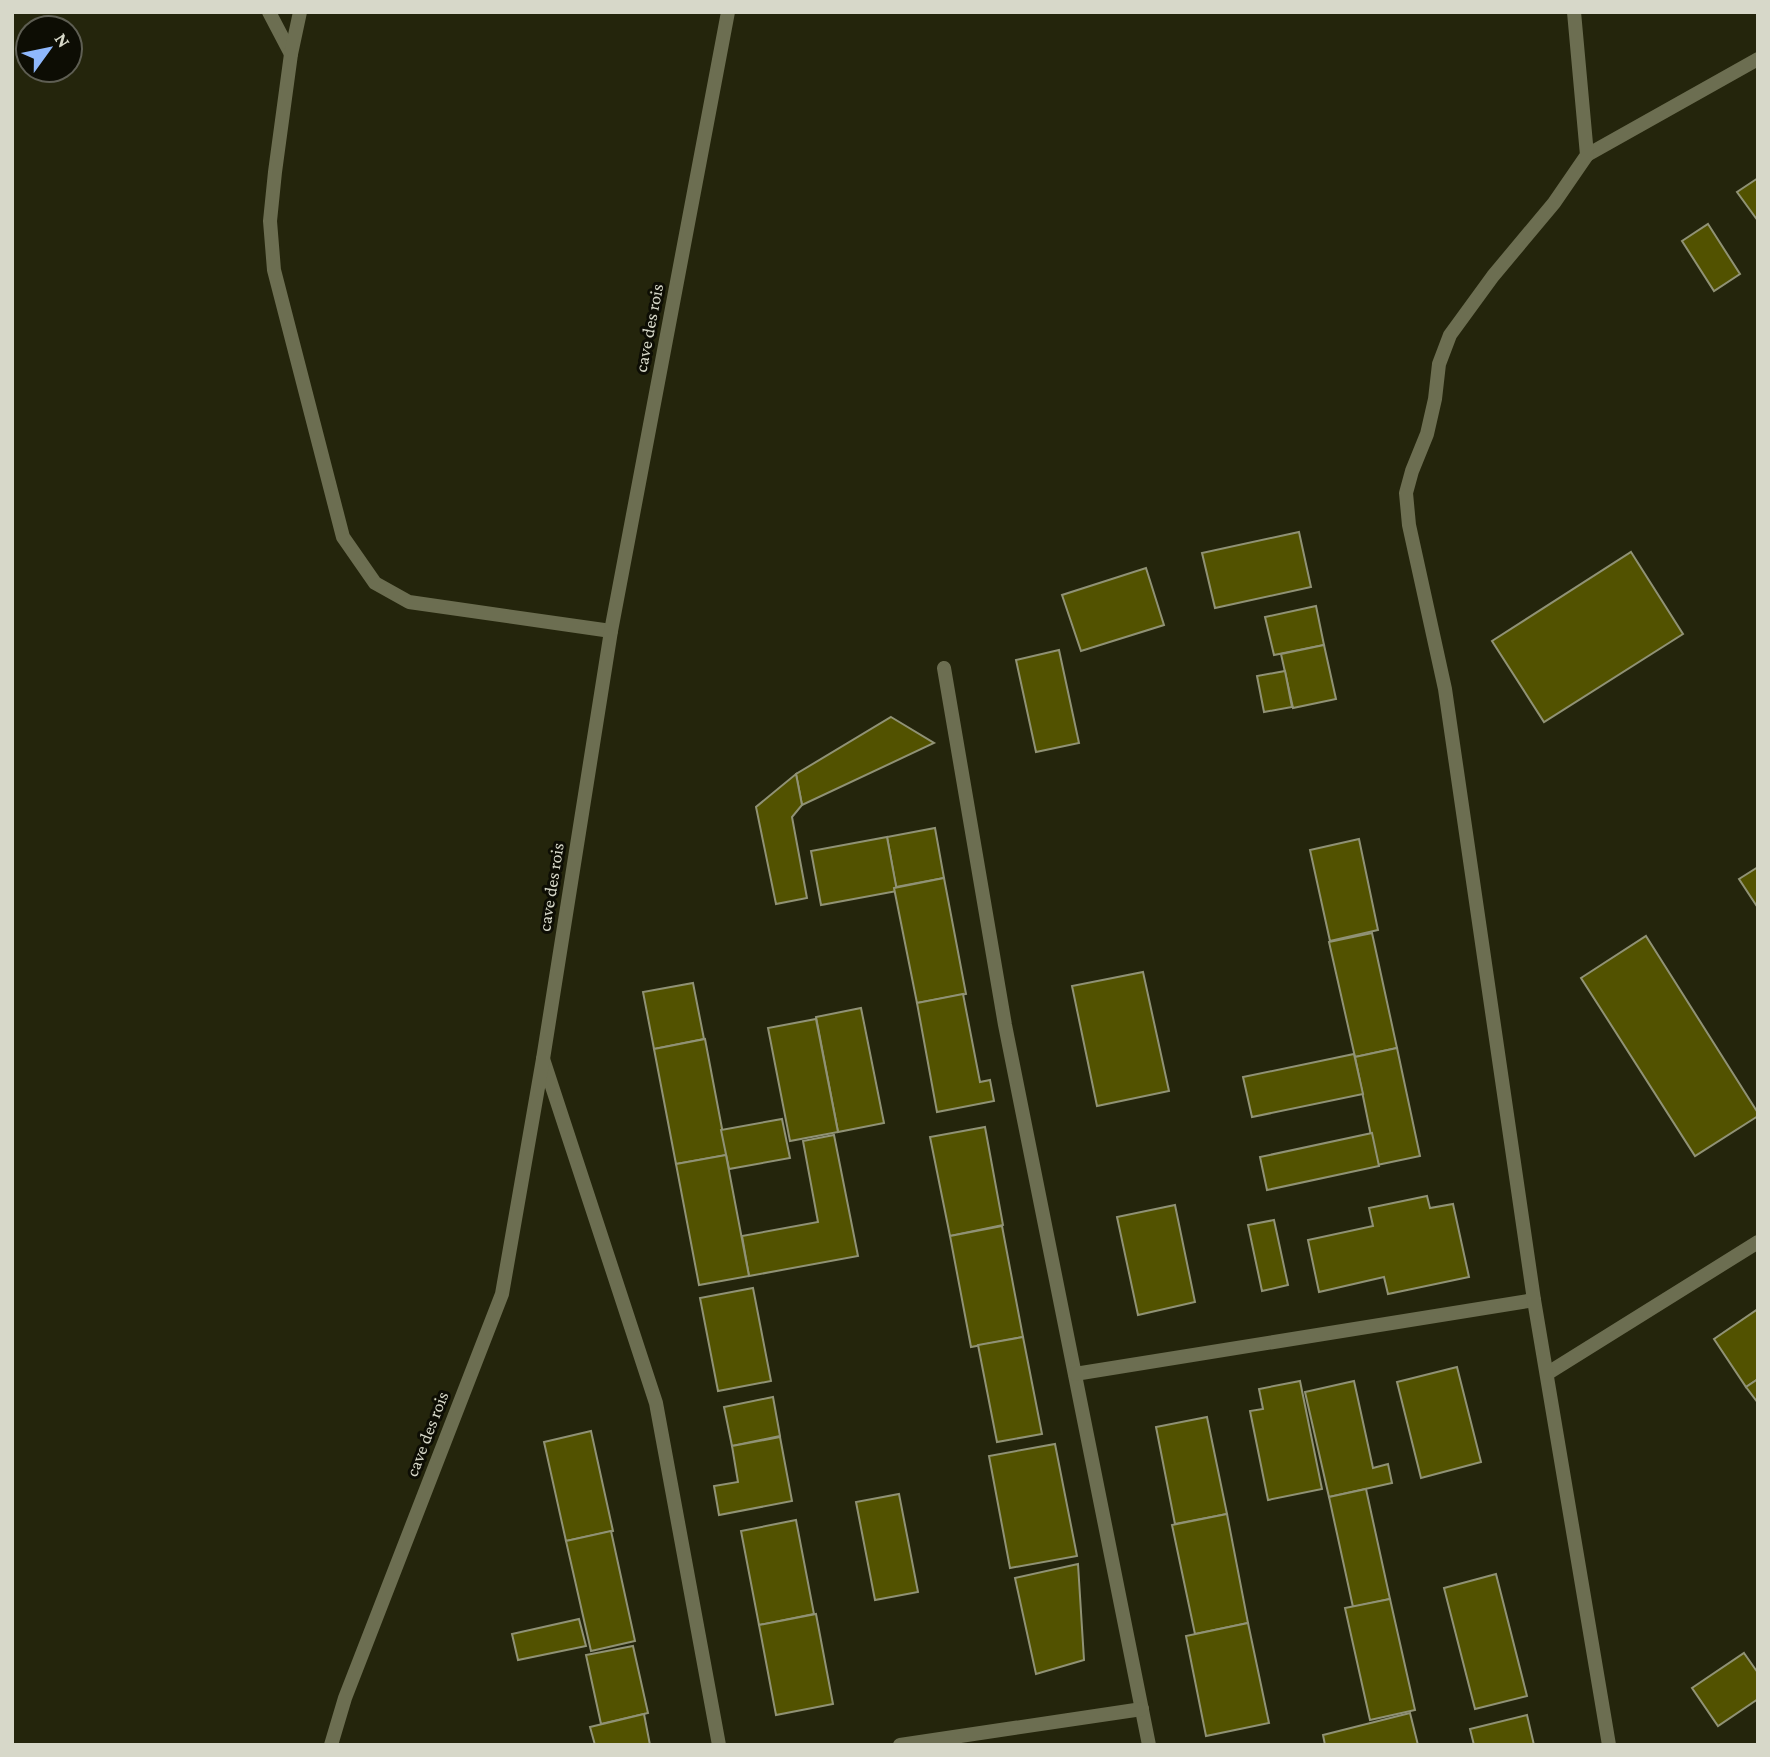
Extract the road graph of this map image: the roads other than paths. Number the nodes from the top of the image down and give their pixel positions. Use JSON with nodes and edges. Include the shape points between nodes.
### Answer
{"nodes":[{"id":1,"x":269,"y":12,"type":"edge"},
{"id":2,"x":300,"y":12,"type":"edge"},
{"id":3,"x":728,"y":12,"type":"edge"},
{"id":4,"x":1574,"y":12,"type":"edge"},
{"id":5,"x":291,"y":54,"type":"junction"},
{"id":6,"x":1758,"y":59,"type":"edge"},
{"id":7,"x":1587,"y":156,"type":"junction"},
{"id":8,"x":611,"y":631,"type":"junction"},
{"id":9,"x":944,"y":668,"type":"dead end"},
{"id":10,"x":543,"y":1059,"type":"junction"},
{"id":11,"x":1758,"y":1242,"type":"edge"},
{"id":12,"x":1534,"y":1300,"type":"junction"},
{"id":13,"x":1548,"y":1373,"type":"junction"},
{"id":14,"x":1075,"y":1374,"type":"junction"},
{"id":15,"x":1142,"y":1709,"type":"junction"},
{"id":16,"x":331,"y":1745,"type":"edge"},
{"id":17,"x":719,"y":1745,"type":"edge"},
{"id":18,"x":900,"y":1745,"type":"edge"},
{"id":19,"x":1149,"y":1745,"type":"edge"},
{"id":20,"x":1609,"y":1745,"type":"edge"}],
"edges":[{"from":1,"to":5,"type":"street"},
{"from":2,"to":5,"type":"street"},
{"from":3,"to":8,"type":"street","name":"cave des rois"},
{"from":4,"to":7,"type":"street"},
{"from":5,"to":8,"type":"street","via":[[270,221],[274,270],[343,537],[375,583],[409,602]]},
{"from":6,"to":7,"type":"street"},
{"from":7,"to":12,"type":"street","via":[[1450,335],[1439,364],[1427,434],[1406,494],[1445,689]]},
{"from":8,"to":10,"type":"street","name":"cave des rois"},
{"from":9,"to":14,"type":"street","via":[[1004,1026]]},
{"from":10,"to":16,"type":"street","name":"cave des rois","via":[[502,1294],[345,1698]]},
{"from":10,"to":17,"type":"street","via":[[656,1402]]},
{"from":11,"to":13,"type":"street"},
{"from":12,"to":13,"type":"street"},
{"from":12,"to":14,"type":"street"},
{"from":13,"to":20,"type":"street"},
{"from":14,"to":15,"type":"street"},
{"from":15,"to":18,"type":"street"},
{"from":15,"to":19,"type":"street"}]}
